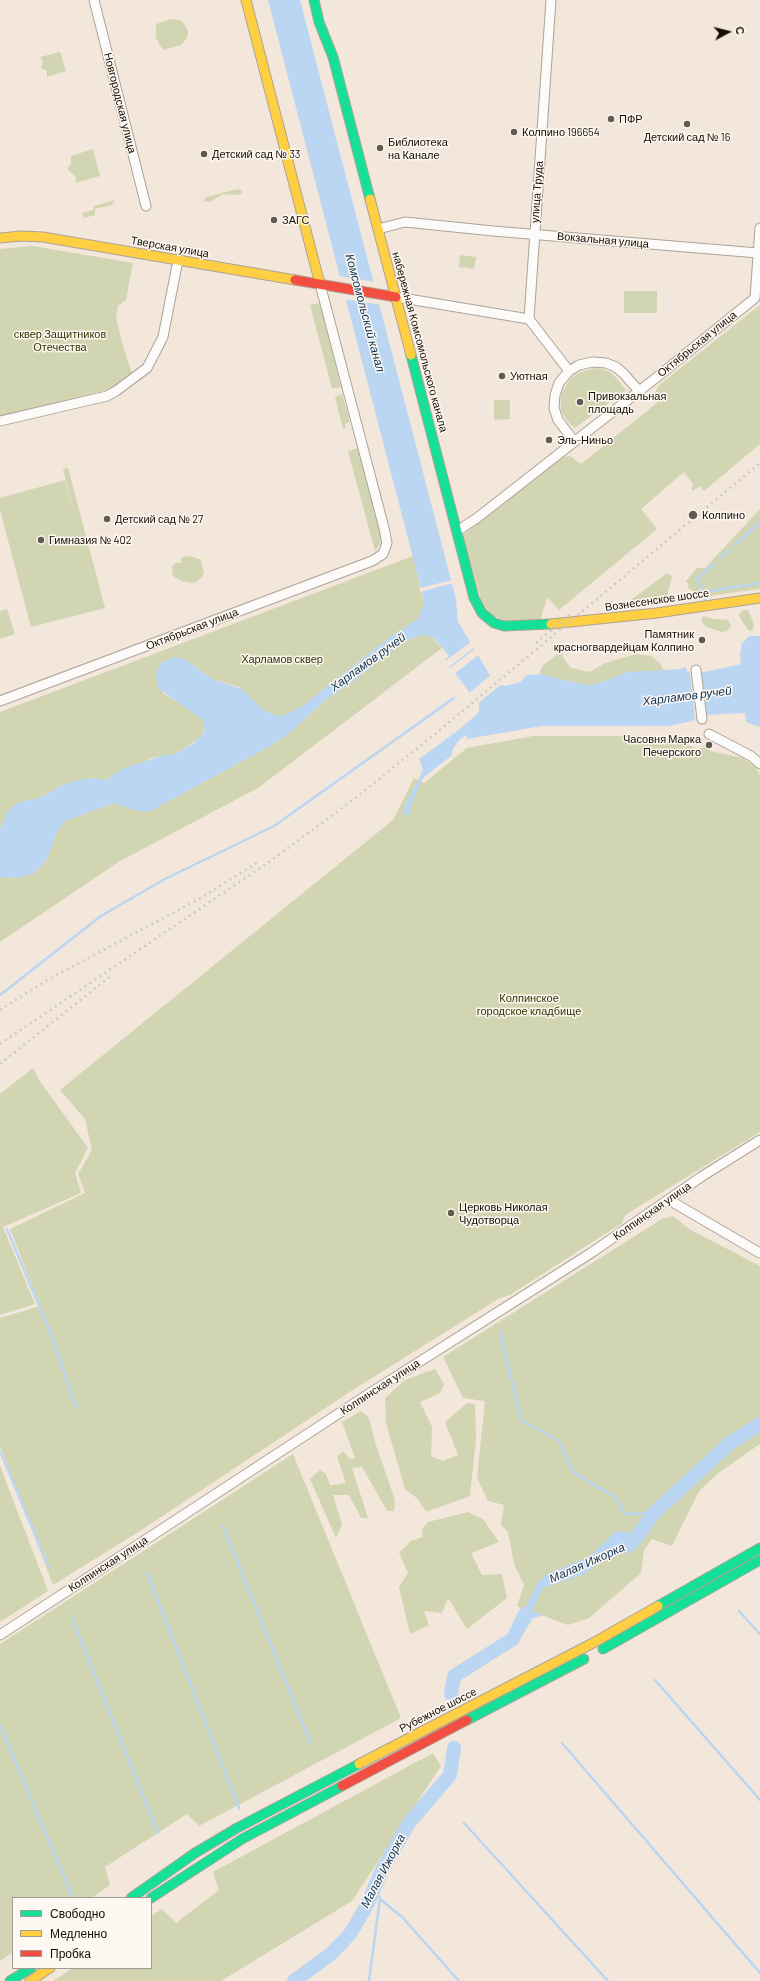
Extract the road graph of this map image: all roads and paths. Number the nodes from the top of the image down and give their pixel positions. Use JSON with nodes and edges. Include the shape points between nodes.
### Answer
{"nodes":[{"id":1,"x":94,"y":0,"type":"edge"},
{"id":2,"x":246,"y":0,"type":"edge"},
{"id":3,"x":314,"y":0,"type":"edge"},
{"id":4,"x":551,"y":0,"type":"edge"},
{"id":5,"x":146,"y":206,"type":"dead end"},
{"id":6,"x":760,"y":228,"type":"edge"},
{"id":7,"x":378,"y":229,"type":"junction"},
{"id":8,"x":534,"y":234,"type":"junction"},
{"id":9,"x":0,"y":238,"type":"edge"},
{"id":10,"x":758,"y":253,"type":"junction"},
{"id":11,"x":178,"y":260,"type":"junction"},
{"id":12,"x":320,"y":284,"type":"junction"},
{"id":13,"x":396,"y":297,"type":"junction"},
{"id":14,"x":528,"y":319,"type":"junction"},
{"id":15,"x":569,"y":371,"type":"junction"},
{"id":16,"x":639,"y":391,"type":"junction"},
{"id":17,"x":0,"y":421,"type":"edge"},
{"id":18,"x":574,"y":441,"type":"junction"},
{"id":19,"x":457,"y":531,"type":"junction"},
{"id":20,"x":760,"y":598,"type":"edge"},
{"id":21,"x":558,"y":624,"type":"joint"},
{"id":22,"x":696,"y":670,"type":"dead end"},
{"id":23,"x":0,"y":701,"type":"edge"},
{"id":24,"x":702,"y":719,"type":"dead end"},
{"id":25,"x":710,"y":734,"type":"dead end"},
{"id":26,"x":760,"y":764,"type":"edge"},
{"id":27,"x":760,"y":1140,"type":"edge"},
{"id":28,"x":669,"y":1200,"type":"junction"},
{"id":29,"x":760,"y":1253,"type":"edge"},
{"id":30,"x":760,"y":1548,"type":"edge"},
{"id":31,"x":760,"y":1560,"type":"edge"},
{"id":32,"x":0,"y":1634,"type":"edge"},
{"id":33,"x":176,"y":1866,"type":"junction"},
{"id":34,"x":164,"y":1875,"type":"junction"},
{"id":35,"x":183,"y":1875,"type":"junction"},
{"id":36,"x":171,"y":1884,"type":"junction"},
{"id":37,"x":132,"y":1897,"type":"edge"},
{"id":38,"x":152,"y":1897,"type":"edge"},
{"id":39,"x":29,"y":1969,"type":"edge"},
{"id":40,"x":48,"y":1969,"type":"edge"},
{"id":41,"x":10,"y":1981,"type":"edge"},
{"id":42,"x":30,"y":1981,"type":"edge"}],
"edges":[{"from":1,"to":5,"type":"street","name":"Новгородская улица"},
{"from":2,"to":12,"type":"street"},
{"from":3,"to":7,"type":"street","name":"набережная Комсомольского канала","via":[[319,22],[333,57]]},
{"from":4,"to":8,"type":"street","name":"улица Труда"},
{"from":6,"to":10,"type":"street"},
{"from":7,"to":8,"type":"street","name":"Вокзальная улица","via":[[404,222]]},
{"from":7,"to":13,"type":"street","name":"набережная Комсомольского канала"},
{"from":8,"to":10,"type":"street","name":"Вокзальная улица"},
{"from":8,"to":14,"type":"street","name":"улица Труда"},
{"from":9,"to":11,"type":"street","name":"Тверская улица","via":[[42,237]]},
{"from":10,"to":16,"type":"street","name":"Октябрьская улица","via":[[755,298]]},
{"from":11,"to":12,"type":"street","name":"Тверская улица"},
{"from":11,"to":17,"type":"street","via":[[163,337],[147,368],[107,396]]},
{"from":12,"to":13,"type":"street","name":"Тверская улица"},
{"from":12,"to":23,"type":"street","name":"Октябрьская улица","via":[[384,528],[387,543],[383,554]]},
{"from":13,"to":14,"type":"street"},
{"from":13,"to":19,"type":"street","name":"набережная Комсомольского канала"},
{"from":14,"to":15,"type":"street"},
{"from":15,"to":16,"type":"street","via":[[592,362],[606,363],[616,367]]},
{"from":15,"to":18,"type":"street","via":[[559,383],[554,395],[554,408],[558,420]]},
{"from":16,"to":18,"type":"street"},
{"from":18,"to":19,"type":"street"},
{"from":19,"to":21,"type":"street","name":"набережная Комсомольского канала","via":[[476,605],[486,617],[504,626]]},
{"from":20,"to":21,"type":"street","name":"Вознесенское шоссе"},
{"from":22,"to":24,"type":"street"},
{"from":25,"to":26,"type":"street","via":[[752,756]]},
{"from":27,"to":28,"type":"street","name":"Колпинская улица"},
{"from":28,"to":29,"type":"street"},
{"from":28,"to":32,"type":"street","name":"Колпинская улица","via":[[591,1253],[374,1390]]},
{"from":30,"to":33,"type":"street","name":"Рубежное шоссе","via":[[593,1643],[237,1828]]},
{"from":31,"to":35,"type":"street","name":"Рубежное шоссе","via":[[595,1653],[242,1839]]},
{"from":33,"to":34,"type":"street","name":"Рубежное шоссе"},
{"from":33,"to":35,"type":"street"},
{"from":34,"to":36,"type":"street"},
{"from":34,"to":37,"type":"street","name":"Рубежное шоссе"},
{"from":35,"to":36,"type":"street","name":"Рубежное шоссе"},
{"from":36,"to":38,"type":"street","name":"Рубежное шоссе"},
{"from":39,"to":41,"type":"street"},
{"from":40,"to":42,"type":"street"}]}
